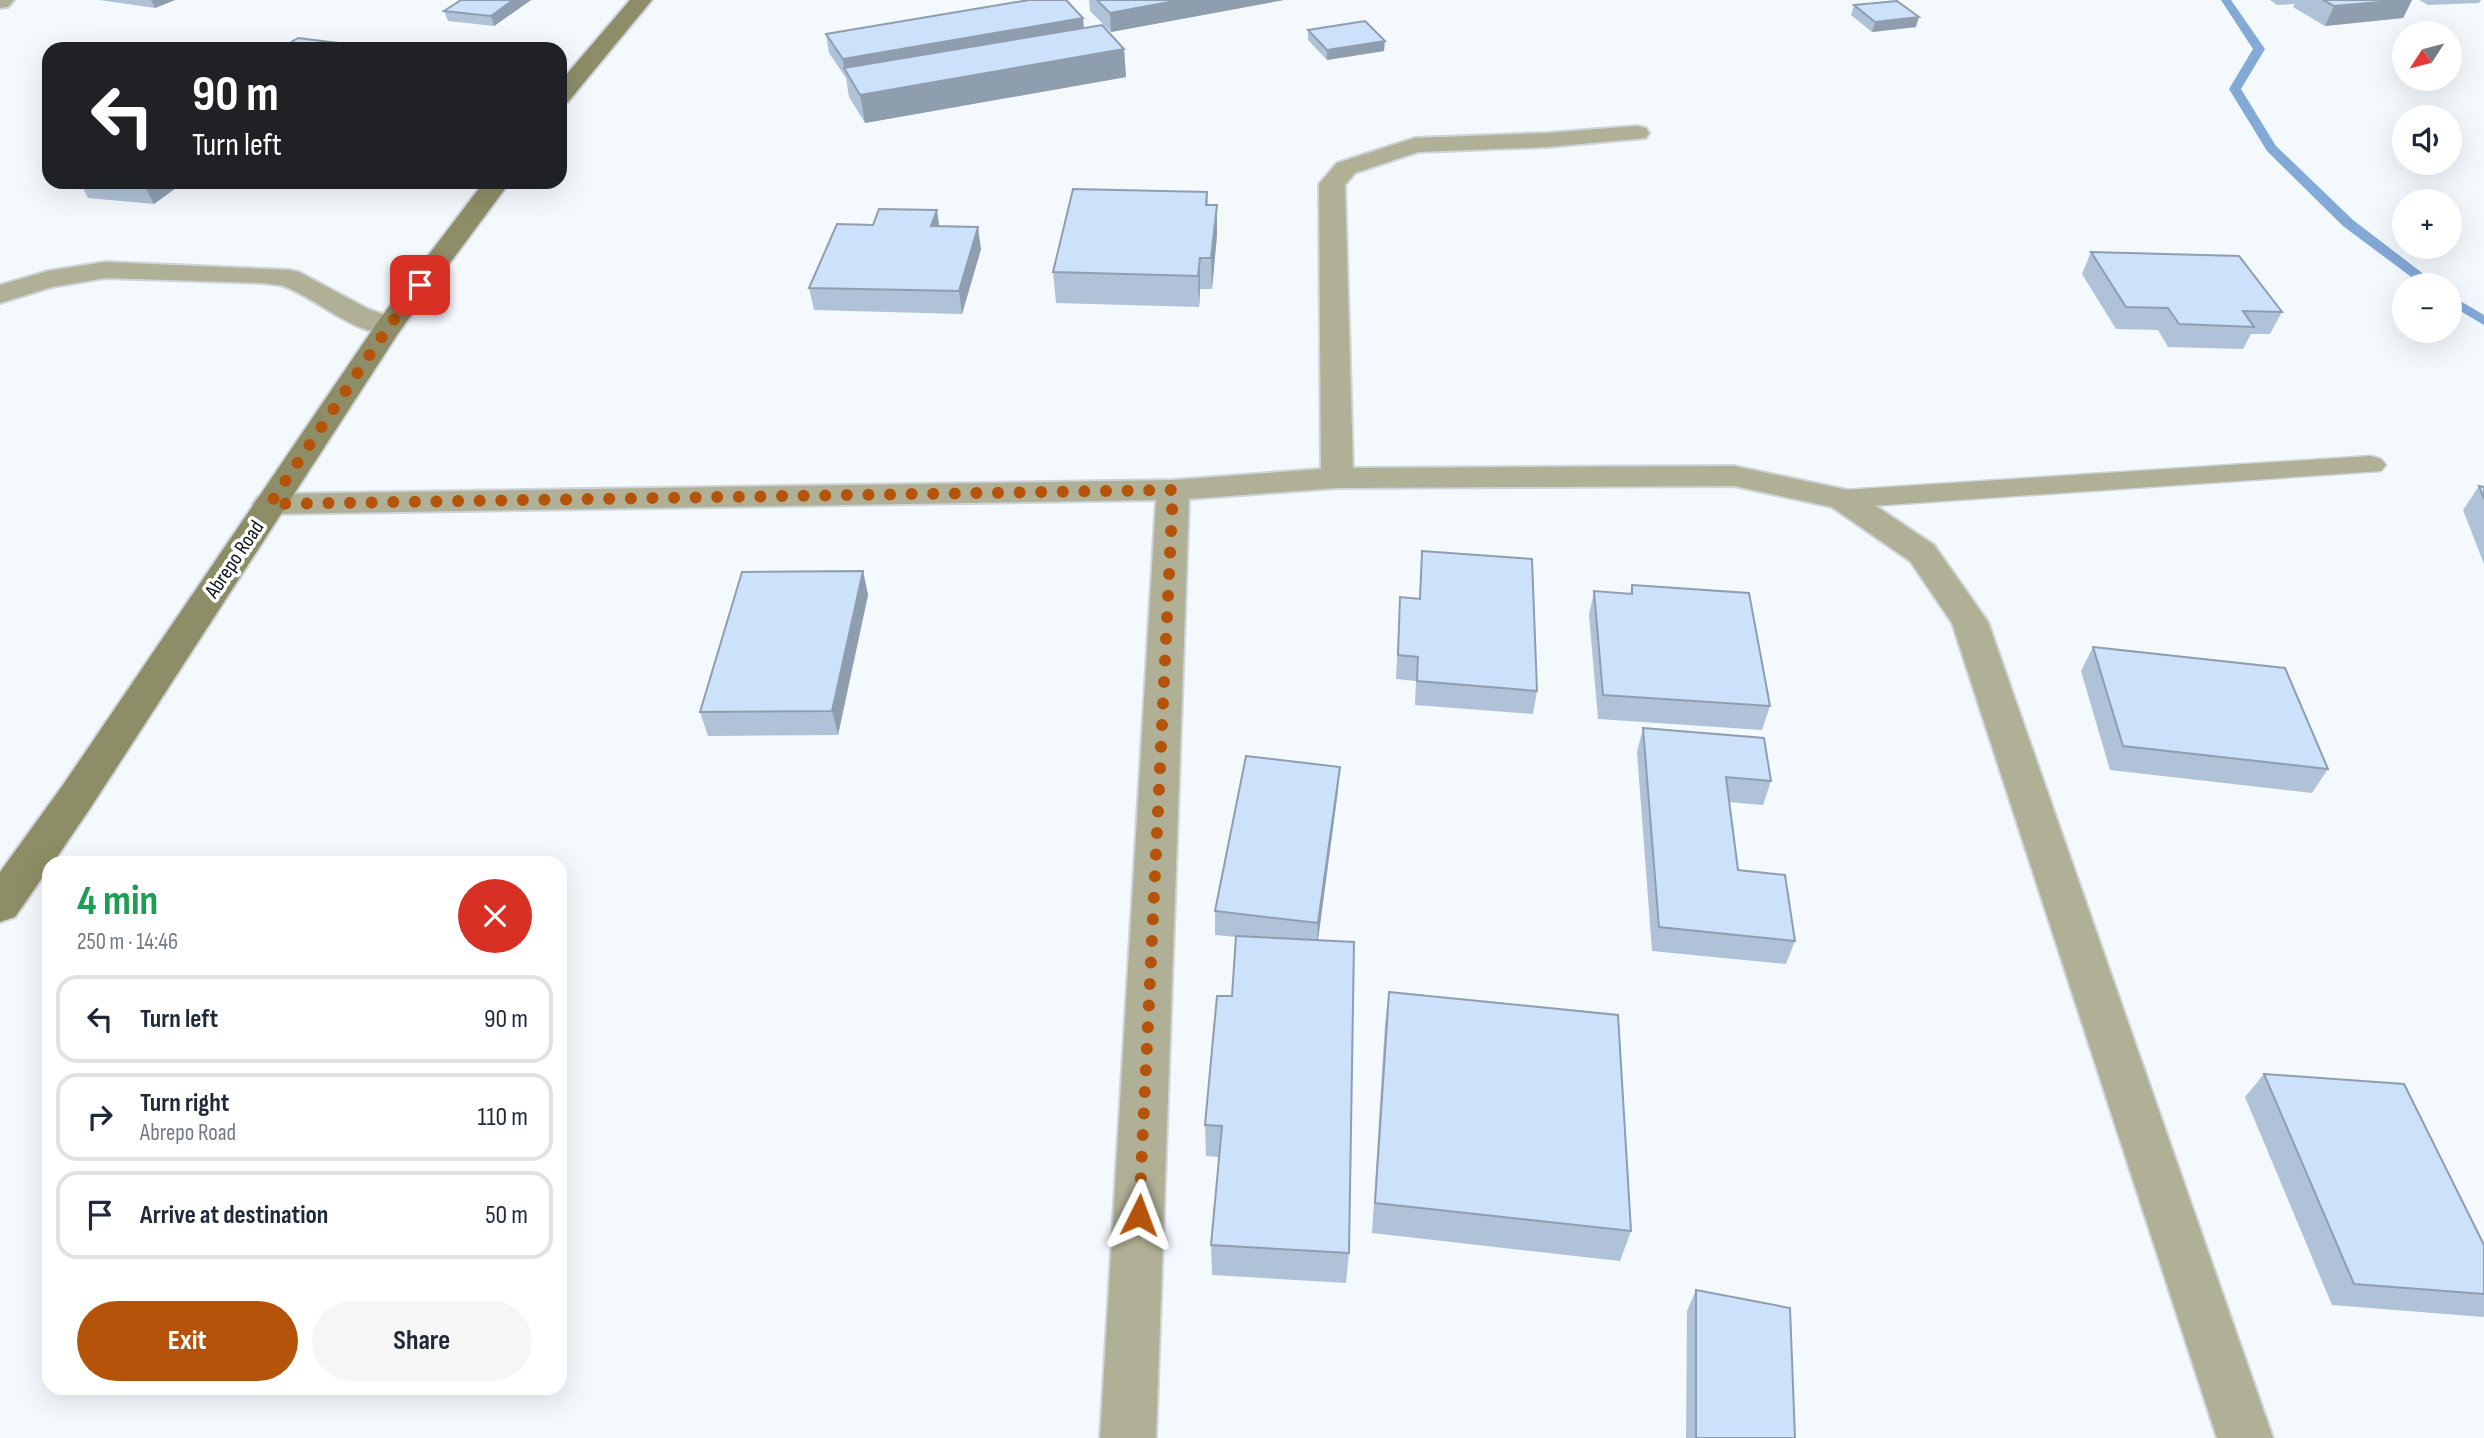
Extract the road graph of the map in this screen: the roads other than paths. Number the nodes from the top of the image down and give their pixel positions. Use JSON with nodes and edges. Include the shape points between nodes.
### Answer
{"nodes":[{"id":1,"x":641,"y":0,"type":"edge"},
{"id":2,"x":567,"y":89,"type":"edge"},
{"id":3,"x":1637,"y":133,"type":"dead end"},
{"id":4,"x":492,"y":189,"type":"edge"},
{"id":5,"x":0,"y":294,"type":"edge"},
{"id":6,"x":389,"y":326,"type":"junction"},
{"id":7,"x":2371,"y":465,"type":"dead end"},
{"id":8,"x":1337,"y":478,"type":"junction"},
{"id":9,"x":1173,"y":490,"type":"junction"},
{"id":10,"x":1843,"y":499,"type":"junction"},
{"id":11,"x":270,"y":504,"type":"junction"},
{"id":12,"x":0,"y":905,"type":"edge"},
{"id":13,"x":1128,"y":1438,"type":"edge"},
{"id":14,"x":2245,"y":1438,"type":"edge"}],
"edges":[{"from":1,"to":2,"type":"main road"},
{"from":3,"to":8,"type":"street","via":[[1415,145],[1346,168],[1332,184]]},
{"from":4,"to":6,"type":"main road","name":"Abrepo Road"},
{"from":5,"to":6,"type":"street","via":[[48,279],[105,270],[261,275],[289,278],[358,316]]},
{"from":6,"to":11,"type":"main road","name":"Abrepo Road"},
{"from":7,"to":10,"type":"lane"},
{"from":8,"to":9,"type":"street"},
{"from":8,"to":10,"type":"street","via":[[1734,476]]},
{"from":9,"to":11,"type":"street"},
{"from":9,"to":13,"type":"street"},
{"from":10,"to":14,"type":"street","via":[[1922,553],[1970,622]]},
{"from":11,"to":12,"type":"main road","name":"Abrepo Road"}]}
